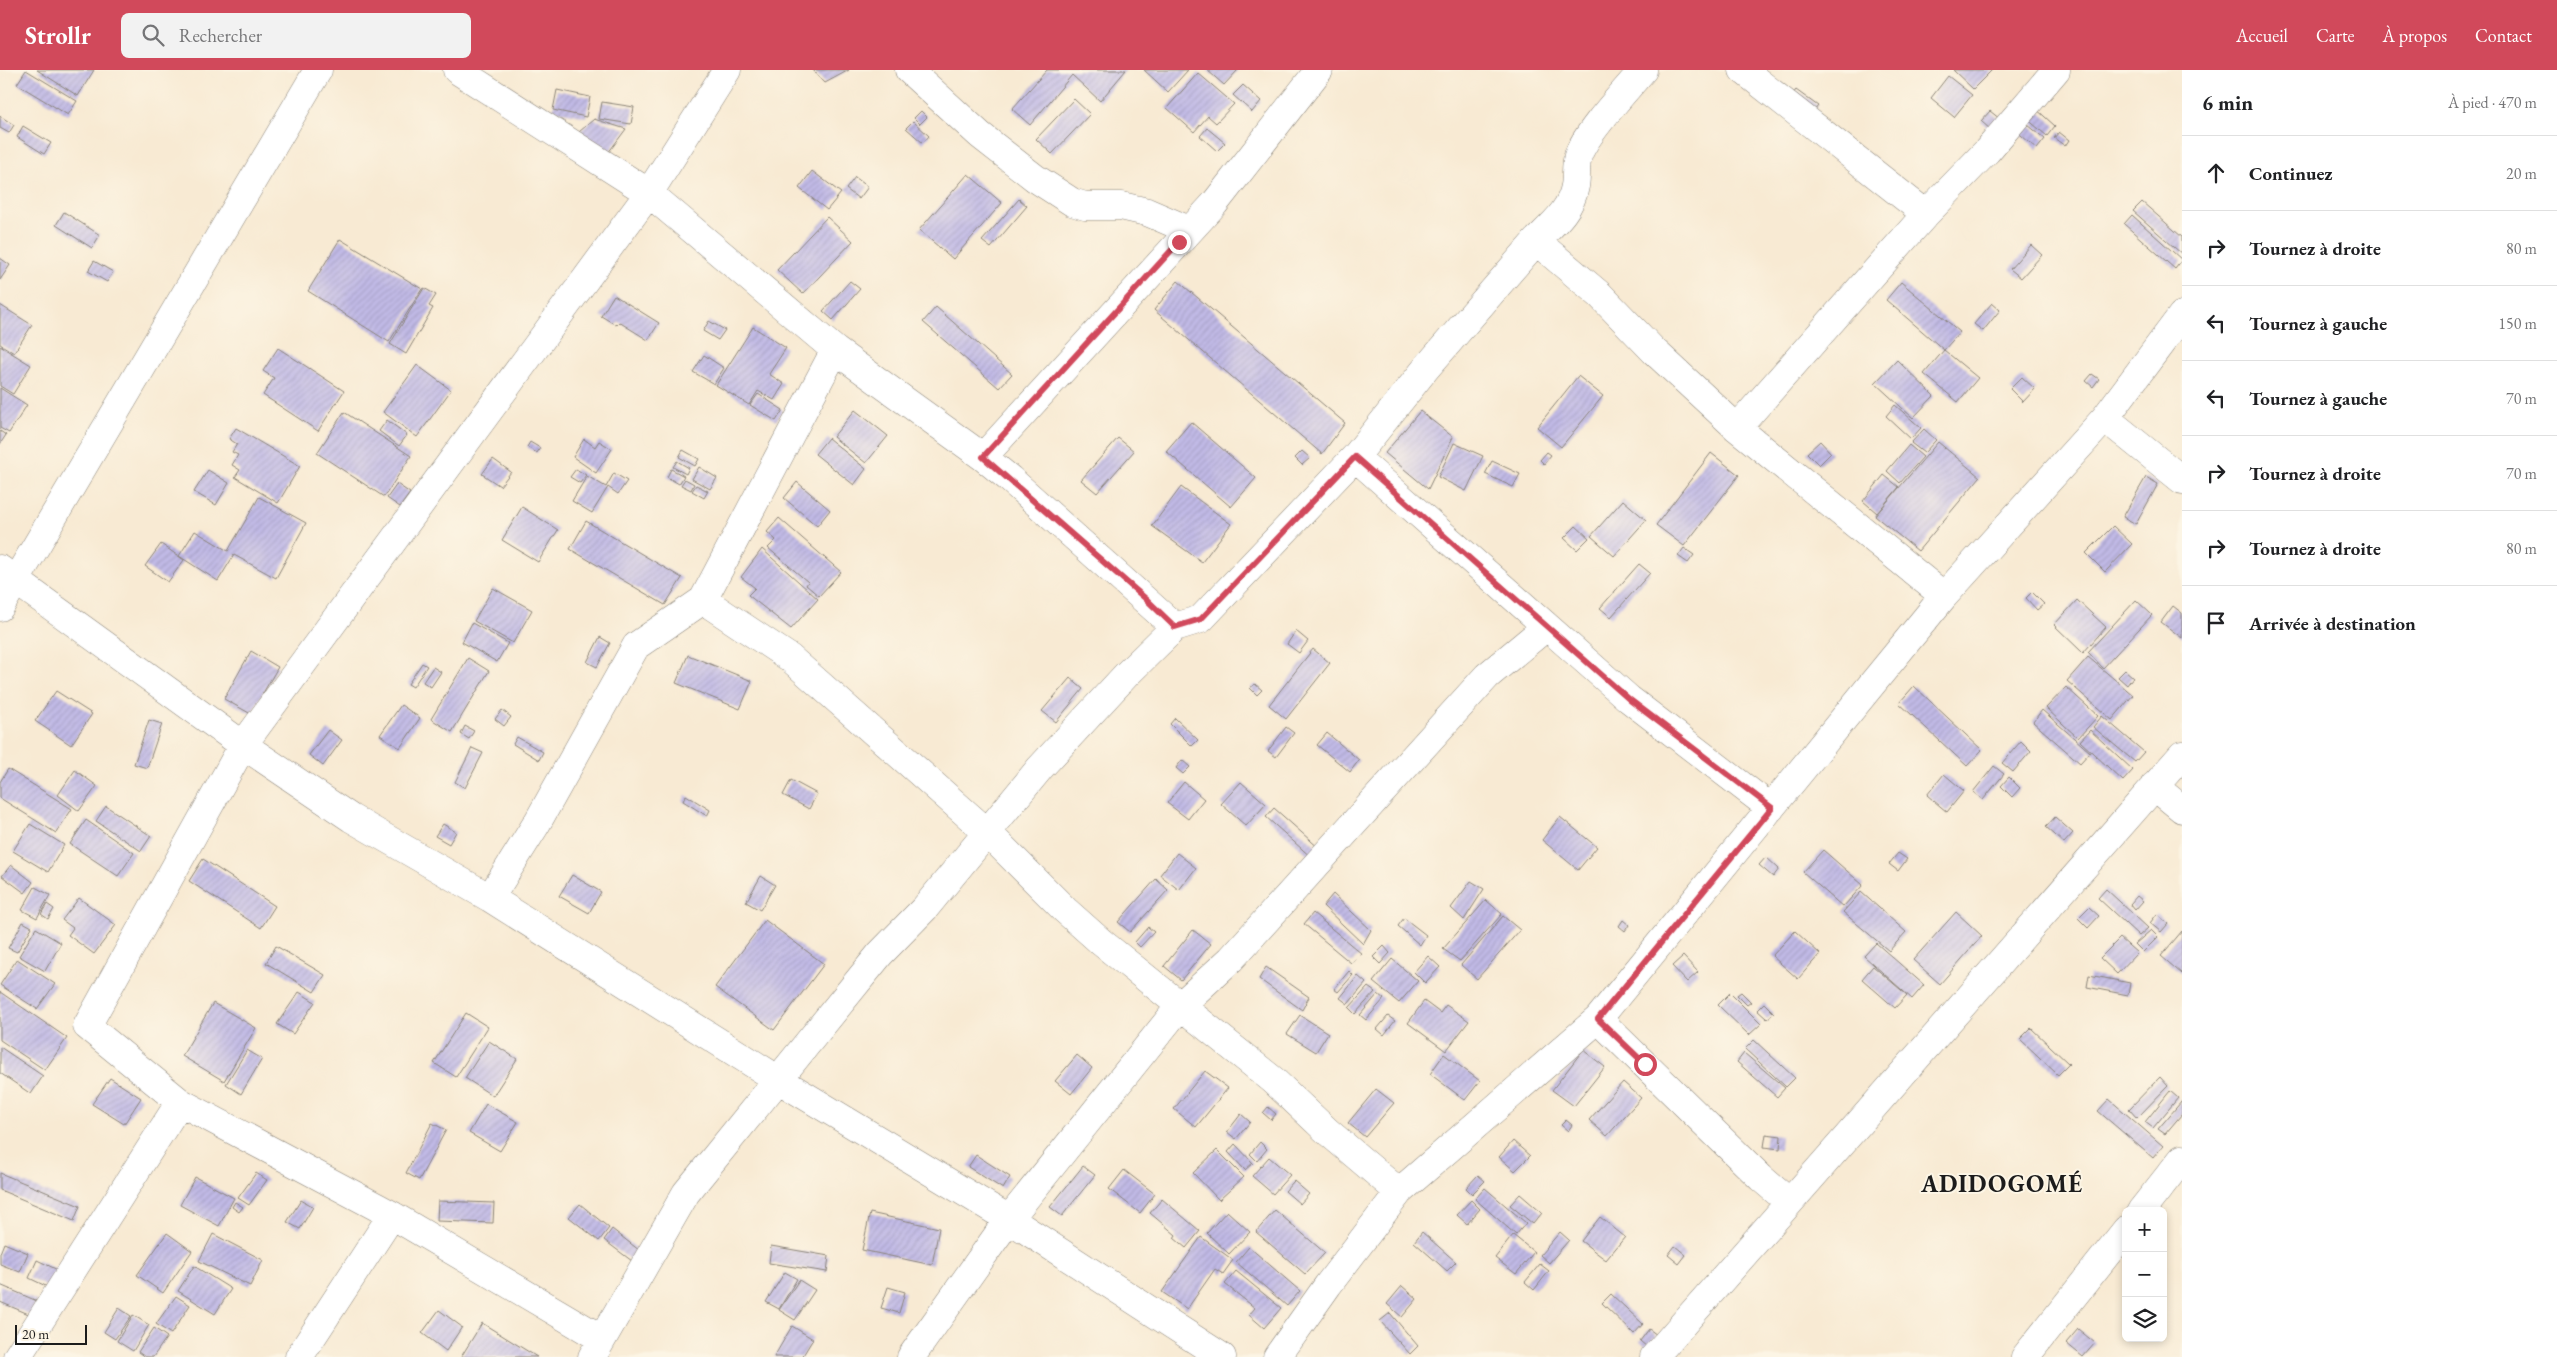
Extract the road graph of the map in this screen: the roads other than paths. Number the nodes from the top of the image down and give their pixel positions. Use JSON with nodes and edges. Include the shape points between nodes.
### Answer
{"nodes":[{"id":1,"x":318,"y":70,"type":"edge"},
{"id":2,"x":457,"y":70,"type":"edge"},
{"id":3,"x":727,"y":70,"type":"edge"},
{"id":4,"x":909,"y":70,"type":"edge"},
{"id":5,"x":1319,"y":70,"type":"edge"},
{"id":6,"x":1643,"y":70,"type":"edge"},
{"id":7,"x":1743,"y":70,"type":"edge"},
{"id":8,"x":2056,"y":70,"type":"edge"},
{"id":9,"x":648,"y":193,"type":"junction"},
{"id":10,"x":1926,"y":214,"type":"junction"},
{"id":11,"x":1189,"y":230,"type":"junction"},
{"id":12,"x":1536,"y":241,"type":"junction"},
{"id":13,"x":2182,"y":315,"type":"edge"},
{"id":14,"x":835,"y":350,"type":"junction"},
{"id":15,"x":2105,"y":418,"type":"junction"},
{"id":16,"x":1737,"y":428,"type":"junction"},
{"id":17,"x":983,"y":457,"type":"junction"},
{"id":18,"x":1355,"y":457,"type":"junction"},
{"id":19,"x":2182,"y":480,"type":"edge"},
{"id":20,"x":8,"y":574,"type":"edge"},
{"id":21,"x":1944,"y":596,"type":"junction"},
{"id":22,"x":704,"y":600,"type":"junction"},
{"id":23,"x":0,"y":606,"type":"edge"},
{"id":24,"x":1175,"y":627,"type":"junction"},
{"id":25,"x":1546,"y":627,"type":"junction"},
{"id":26,"x":243,"y":745,"type":"junction"},
{"id":27,"x":2182,"y":755,"type":"edge"},
{"id":28,"x":2154,"y":786,"type":"junction"},
{"id":29,"x":1772,"y":808,"type":"junction"},
{"id":30,"x":2182,"y":809,"type":"edge"},
{"id":31,"x":988,"y":833,"type":"junction"},
{"id":32,"x":490,"y":898,"type":"junction"},
{"id":33,"x":1180,"y":1005,"type":"junction"},
{"id":34,"x":1598,"y":1019,"type":"junction"},
{"id":35,"x":779,"y":1080,"type":"junction"},
{"id":36,"x":180,"y":1102,"type":"junction"},
{"id":37,"x":2177,"y":1174,"type":"edge"},
{"id":38,"x":1399,"y":1192,"type":"junction"},
{"id":39,"x":1788,"y":1201,"type":"junction"},
{"id":40,"x":2145,"y":1207,"type":"edge"},
{"id":41,"x":392,"y":1216,"type":"junction"},
{"id":42,"x":1009,"y":1219,"type":"junction"},
{"id":43,"x":2122,"y":1235,"type":"edge"},
{"id":44,"x":597,"y":1348,"type":"edge"},
{"id":45,"x":16,"y":1357,"type":"edge"},
{"id":46,"x":300,"y":1357,"type":"edge"},
{"id":47,"x":911,"y":1357,"type":"edge"},
{"id":48,"x":1222,"y":1357,"type":"edge"},
{"id":49,"x":1277,"y":1357,"type":"edge"},
{"id":50,"x":1654,"y":1357,"type":"edge"},
{"id":51,"x":2025,"y":1357,"type":"edge"}],
"edges":[{"from":1,"to":20,"type":"street"},
{"from":2,"to":9,"type":"street"},
{"from":3,"to":9,"type":"street"},
{"from":4,"to":11,"type":"street","via":[[980,135],[1072,202],[1085,206],[1121,206],[1147,212]]},
{"from":5,"to":11,"type":"street","via":[[1215,203]]},
{"from":6,"to":12,"type":"street","via":[[1586,142],[1578,156],[1572,199],[1562,216]]},
{"from":7,"to":10,"type":"street"},
{"from":8,"to":10,"type":"street","via":[[1987,151]]},
{"from":9,"to":14,"type":"street"},
{"from":9,"to":26,"type":"street"},
{"from":10,"to":16,"type":"street"},
{"from":11,"to":17,"type":"street"},
{"from":12,"to":16,"type":"street","via":[[1612,306],[1654,351]]},
{"from":12,"to":18,"type":"street","via":[[1427,367]]},
{"from":13,"to":15,"type":"street"},
{"from":14,"to":17,"type":"street"},
{"from":14,"to":22,"type":"street"},
{"from":15,"to":19,"type":"street"},
{"from":15,"to":21,"type":"street"},
{"from":16,"to":21,"type":"street"},
{"from":17,"to":24,"type":"street","via":[[1152,603]]},
{"from":18,"to":24,"type":"street","via":[[1201,619]]},
{"from":18,"to":25,"type":"street"},
{"from":20,"to":23,"type":"street"},
{"from":20,"to":26,"type":"street"},
{"from":21,"to":29,"type":"street"},
{"from":22,"to":31,"type":"street","via":[[790,658]]},
{"from":22,"to":32,"type":"street","via":[[636,646],[537,823]]},
{"from":24,"to":31,"type":"street","via":[[1040,768]]},
{"from":25,"to":29,"type":"street","via":[[1630,700]]},
{"from":25,"to":33,"type":"street","via":[[1487,676],[1231,959]]},
{"from":26,"to":32,"type":"street","via":[[351,818]]},
{"from":26,"to":36,"type":"street","via":[[87,1026]]},
{"from":27,"to":28,"type":"street"},
{"from":28,"to":30,"type":"street"},
{"from":28,"to":39,"type":"street"},
{"from":29,"to":34,"type":"street"},
{"from":31,"to":33,"type":"street","via":[[1065,910]]},
{"from":31,"to":35,"type":"street","via":[[880,954]]},
{"from":32,"to":35,"type":"street"},
{"from":33,"to":38,"type":"street","via":[[1273,1080],[1326,1131]]},
{"from":33,"to":42,"type":"street"},
{"from":34,"to":38,"type":"street"},
{"from":34,"to":39,"type":"street"},
{"from":35,"to":42,"type":"street"},
{"from":35,"to":44,"type":"street","via":[[686,1193]]},
{"from":36,"to":41,"type":"street"},
{"from":36,"to":45,"type":"street"},
{"from":37,"to":40,"type":"street"},
{"from":38,"to":49,"type":"street"},
{"from":39,"to":50,"type":"street"},
{"from":41,"to":44,"type":"street"},
{"from":41,"to":46,"type":"street"},
{"from":42,"to":47,"type":"street"},
{"from":42,"to":48,"type":"street"},
{"from":43,"to":51,"type":"street"}]}
